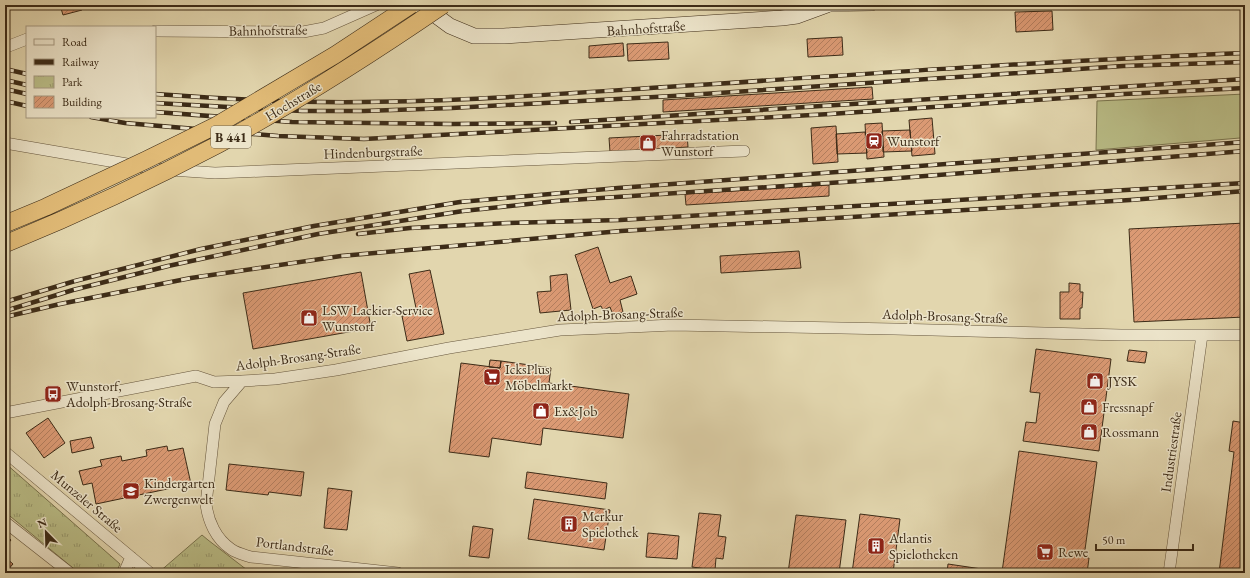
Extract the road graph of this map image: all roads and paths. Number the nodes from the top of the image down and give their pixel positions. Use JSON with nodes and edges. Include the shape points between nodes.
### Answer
{"nodes":[{"id":1,"x":376,"y":5,"type":"edge"},
{"id":2,"x":411,"y":5,"type":"edge"},
{"id":3,"x":428,"y":5,"type":"edge"},
{"id":4,"x":442,"y":5,"type":"edge"},
{"id":5,"x":827,"y":5,"type":"edge"},
{"id":6,"x":872,"y":5,"type":"edge"},
{"id":7,"x":156,"y":30,"type":"edge"},
{"id":8,"x":26,"y":39,"type":"edge"},
{"id":9,"x":9,"y":46,"type":"dead end"},
{"id":10,"x":5,"y":143,"type":"edge"},
{"id":11,"x":744,"y":151,"type":"dead end"},
{"id":12,"x":5,"y":224,"type":"edge"},
{"id":13,"x":5,"y":244,"type":"edge"},
{"id":14,"x":1202,"y":335,"type":"junction"},
{"id":15,"x":1245,"y":335,"type":"edge"},
{"id":16,"x":242,"y":381,"type":"junction"},
{"id":17,"x":5,"y":413,"type":"edge"},
{"id":18,"x":5,"y":452,"type":"edge"},
{"id":19,"x":5,"y":522,"type":"edge"},
{"id":20,"x":131,"y":558,"type":"junction"},
{"id":21,"x":70,"y":573,"type":"edge"},
{"id":22,"x":124,"y":573,"type":"edge"},
{"id":23,"x":150,"y":573,"type":"edge"},
{"id":24,"x":398,"y":573,"type":"edge"},
{"id":25,"x":1170,"y":573,"type":"edge"}],
"edges":[{"from":1,"to":7,"type":"street","name":"Bahnhofstraße","via":[[324,28],[303,32]]},
{"from":2,"to":12,"type":"main road","name":"Hochstraße","number":"B 441","bridge":true,"via":[[335,55],[217,125]]},
{"from":3,"to":5,"type":"street","name":"Bahnhofstraße","via":[[450,26],[474,36],[782,18],[797,16]]},
{"from":4,"to":13,"type":"main road","name":"Hochstraße","number":"B 441","bridge":true,"via":[[338,74],[220,143],[154,177]]},
{"from":5,"to":6,"type":"street","name":"Bahnhofstraße"},
{"from":8,"to":9,"type":"street"},
{"from":10,"to":11,"type":"street","name":"Hindenburgstraße","via":[[156,169],[215,173]]},
{"from":14,"to":15,"type":"street","name":"Adolph-Brosang-Straße"},
{"from":14,"to":16,"type":"street","name":"Adolph-Brosang-Straße","via":[[673,325],[568,330],[449,348],[336,370]]},
{"from":14,"to":25,"type":"street","name":"Industriestraße"},
{"from":16,"to":17,"type":"street","name":"Adolph-Brosang-Straße","via":[[214,382],[196,376]]},
{"from":16,"to":24,"type":"street","name":"Portlandstraße","via":[[224,402],[215,424],[206,504],[216,534],[231,550],[252,557]]},
{"from":18,"to":20,"type":"street","name":"Munzeler Straße"},
{"from":19,"to":21,"type":"street"},
{"from":20,"to":22,"type":"street"},
{"from":20,"to":23,"type":"street","name":"Munzeler Straße"}]}
